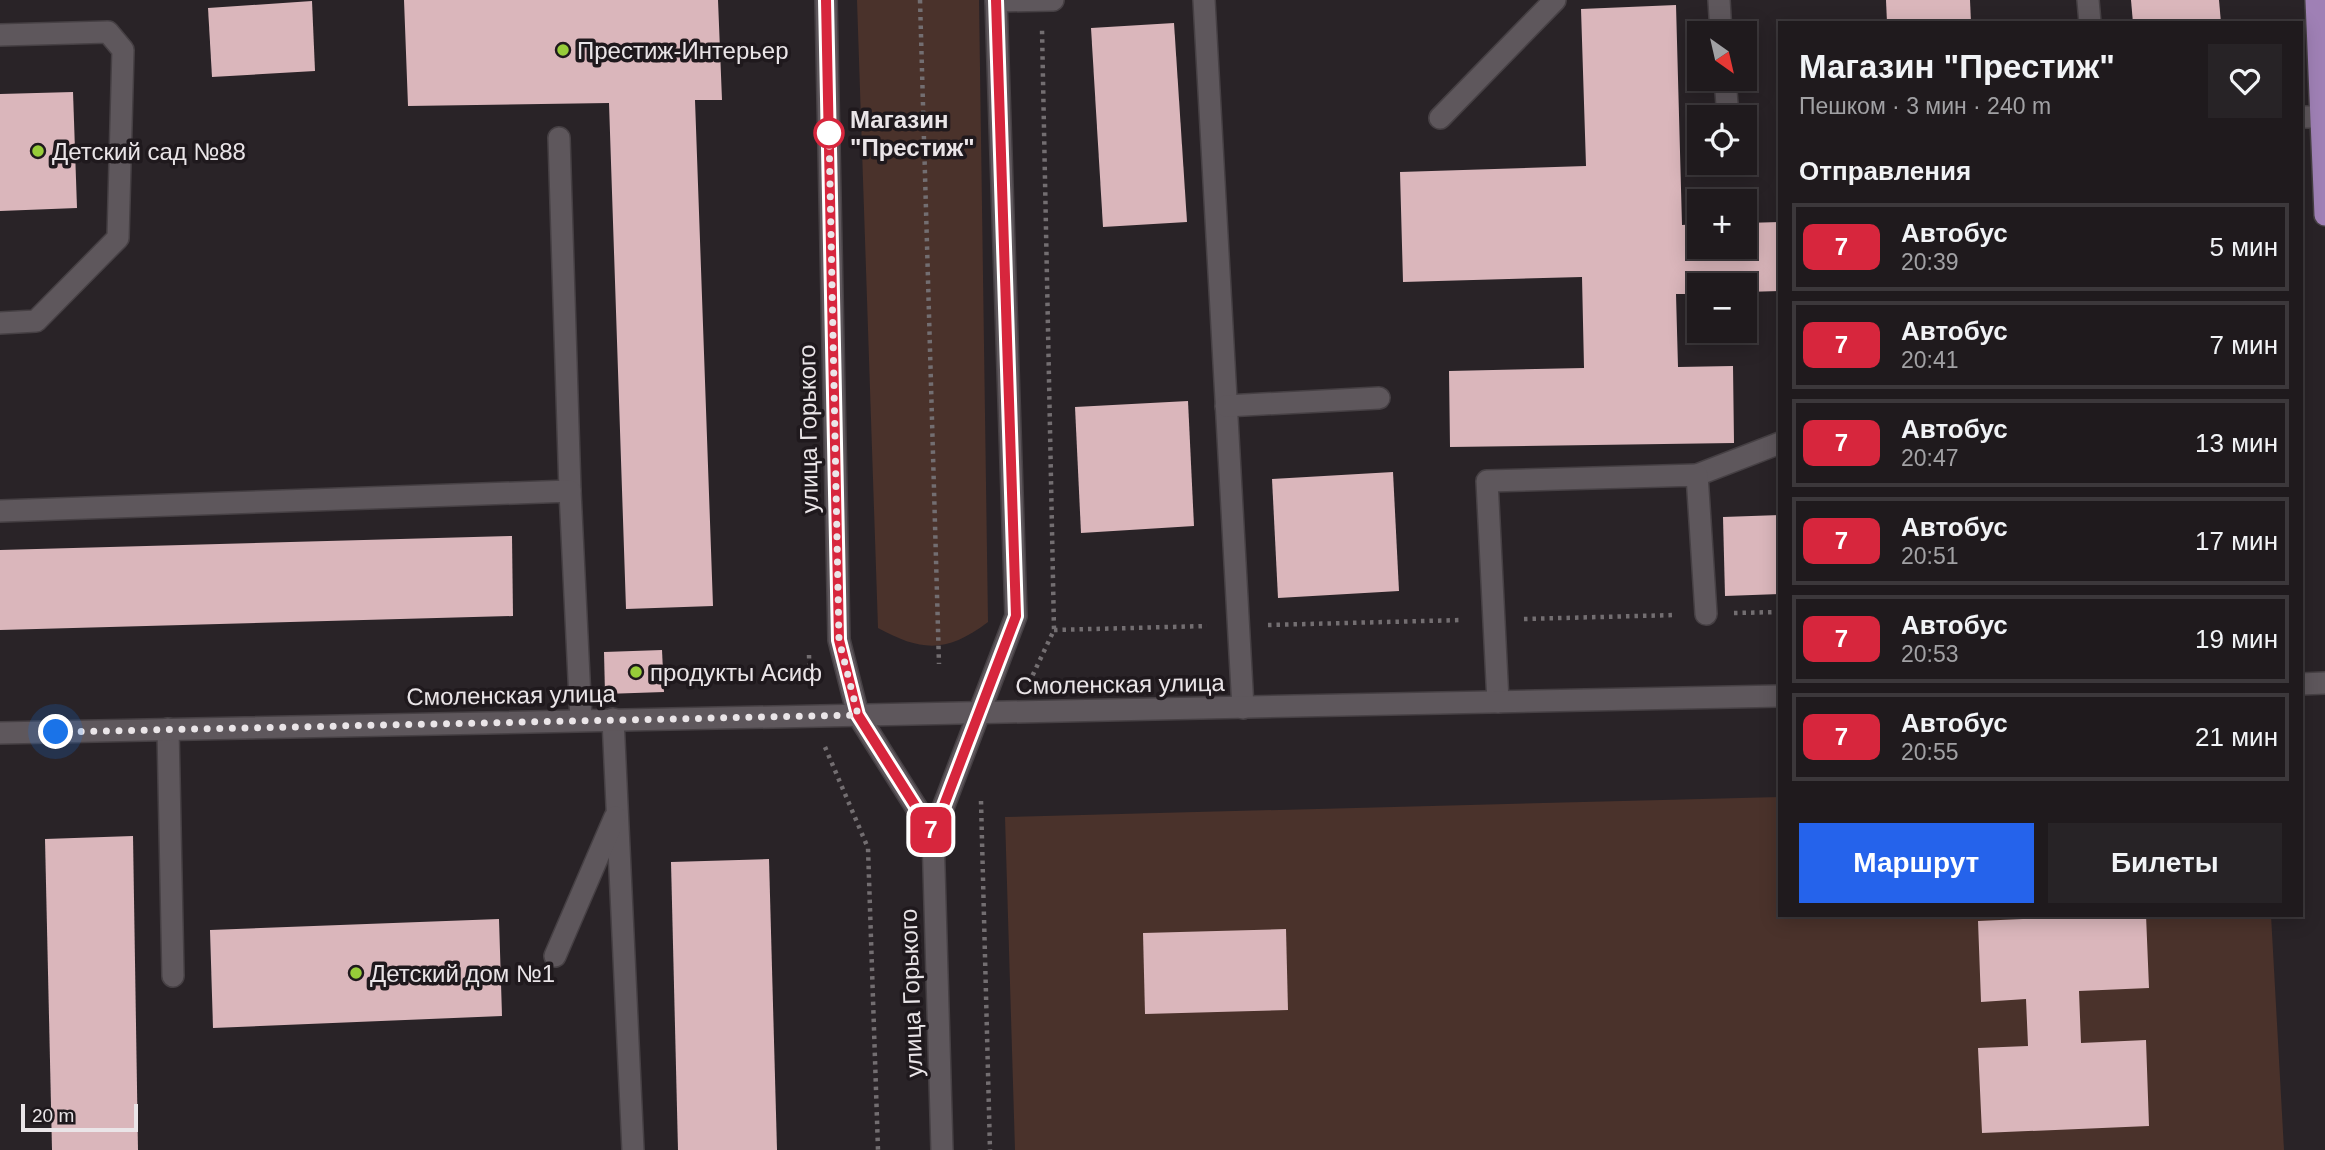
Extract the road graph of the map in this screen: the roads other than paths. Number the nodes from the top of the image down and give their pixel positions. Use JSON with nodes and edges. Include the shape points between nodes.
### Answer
{"nodes":[{"id":1,"x":826,"y":0,"type":"edge"},
{"id":2,"x":996,"y":0,"type":"edge"},
{"id":3,"x":1053,"y":0,"type":"edge"},
{"id":4,"x":1204,"y":0,"type":"edge"},
{"id":5,"x":1555,"y":0,"type":"edge"},
{"id":6,"x":1719,"y":0,"type":"edge"},
{"id":7,"x":2088,"y":0,"type":"edge"},
{"id":8,"x":2316,"y":0,"type":"edge"},
{"id":9,"x":1720,"y":21,"type":"edge"},
{"id":10,"x":2090,"y":21,"type":"edge"},
{"id":11,"x":0,"y":35,"type":"edge"},
{"id":12,"x":2311,"y":117,"type":"edge"},
{"id":13,"x":1440,"y":118,"type":"dead end"},
{"id":14,"x":559,"y":138,"type":"dead end"},
{"id":15,"x":2325,"y":215,"type":"edge"},
{"id":16,"x":0,"y":323,"type":"edge"},
{"id":17,"x":1379,"y":397,"type":"dead end"},
{"id":18,"x":1226,"y":406,"type":"junction"},
{"id":19,"x":1778,"y":444,"type":"edge"},
{"id":20,"x":1697,"y":475,"type":"junction"},
{"id":21,"x":570,"y":491,"type":"junction"},
{"id":22,"x":0,"y":511,"type":"edge"},
{"id":23,"x":1706,"y":614,"type":"road end"},
{"id":24,"x":2325,"y":683,"type":"edge"},
{"id":25,"x":2303,"y":684,"type":"edge"},
{"id":26,"x":1778,"y":696,"type":"edge"},
{"id":27,"x":1498,"y":702,"type":"junction"},
{"id":28,"x":1243,"y":708,"type":"junction"},
{"id":29,"x":980,"y":714,"type":"junction"},
{"id":30,"x":858,"y":715,"type":"junction"},
{"id":31,"x":612,"y":719,"type":"junction"},
{"id":32,"x":581,"y":720,"type":"junction"},
{"id":33,"x":168,"y":729,"type":"junction"},
{"id":34,"x":0,"y":733,"type":"edge"},
{"id":35,"x":617,"y":812,"type":"junction"},
{"id":36,"x":933,"y":834,"type":"junction"},
{"id":37,"x":555,"y":956,"type":"dead end"},
{"id":38,"x":173,"y":976,"type":"dead end"},
{"id":39,"x":633,"y":1150,"type":"edge"},
{"id":40,"x":942,"y":1150,"type":"edge"}],
"edges":[{"from":1,"to":30,"type":"street","name":"улица Горького","via":[[839,640]]},
{"from":2,"to":3,"type":"street"},
{"from":2,"to":29,"type":"street","name":"улица Горького","via":[[1016,616]]},
{"from":4,"to":18,"type":"street"},
{"from":5,"to":13,"type":"street"},
{"from":6,"to":9,"type":"street"},
{"from":7,"to":10,"type":"street"},
{"from":8,"to":12,"type":"main road"},
{"from":11,"to":16,"type":"street","via":[[108,32],[122,50],[118,238],[36,321]]},
{"from":12,"to":15,"type":"main road"},
{"from":14,"to":21,"type":"street"},
{"from":17,"to":18,"type":"street"},
{"from":18,"to":28,"type":"street"},
{"from":19,"to":20,"type":"street"},
{"from":20,"to":23,"type":"street"},
{"from":20,"to":27,"type":"street","via":[[1487,481]]},
{"from":21,"to":22,"type":"street"},
{"from":21,"to":32,"type":"street"},
{"from":24,"to":25,"type":"street"},
{"from":26,"to":27,"type":"street","name":"Смоленская улица"},
{"from":27,"to":28,"type":"street","name":"Смоленская улица"},
{"from":28,"to":29,"type":"street","name":"Смоленская улица"},
{"from":29,"to":30,"type":"street","name":"Смоленская улица"},
{"from":29,"to":36,"type":"street","name":"улица Горького"},
{"from":30,"to":31,"type":"street","name":"Смоленская улица"},
{"from":30,"to":36,"type":"street","name":"улица Горького"},
{"from":31,"to":32,"type":"street","name":"Смоленская улица"},
{"from":31,"to":35,"type":"street"},
{"from":32,"to":33,"type":"street","name":"Смоленская улица"},
{"from":33,"to":34,"type":"street","name":"Смоленская улица"},
{"from":33,"to":38,"type":"street"},
{"from":35,"to":37,"type":"street"},
{"from":35,"to":39,"type":"street"},
{"from":36,"to":40,"type":"street","name":"улица Горького"}]}
